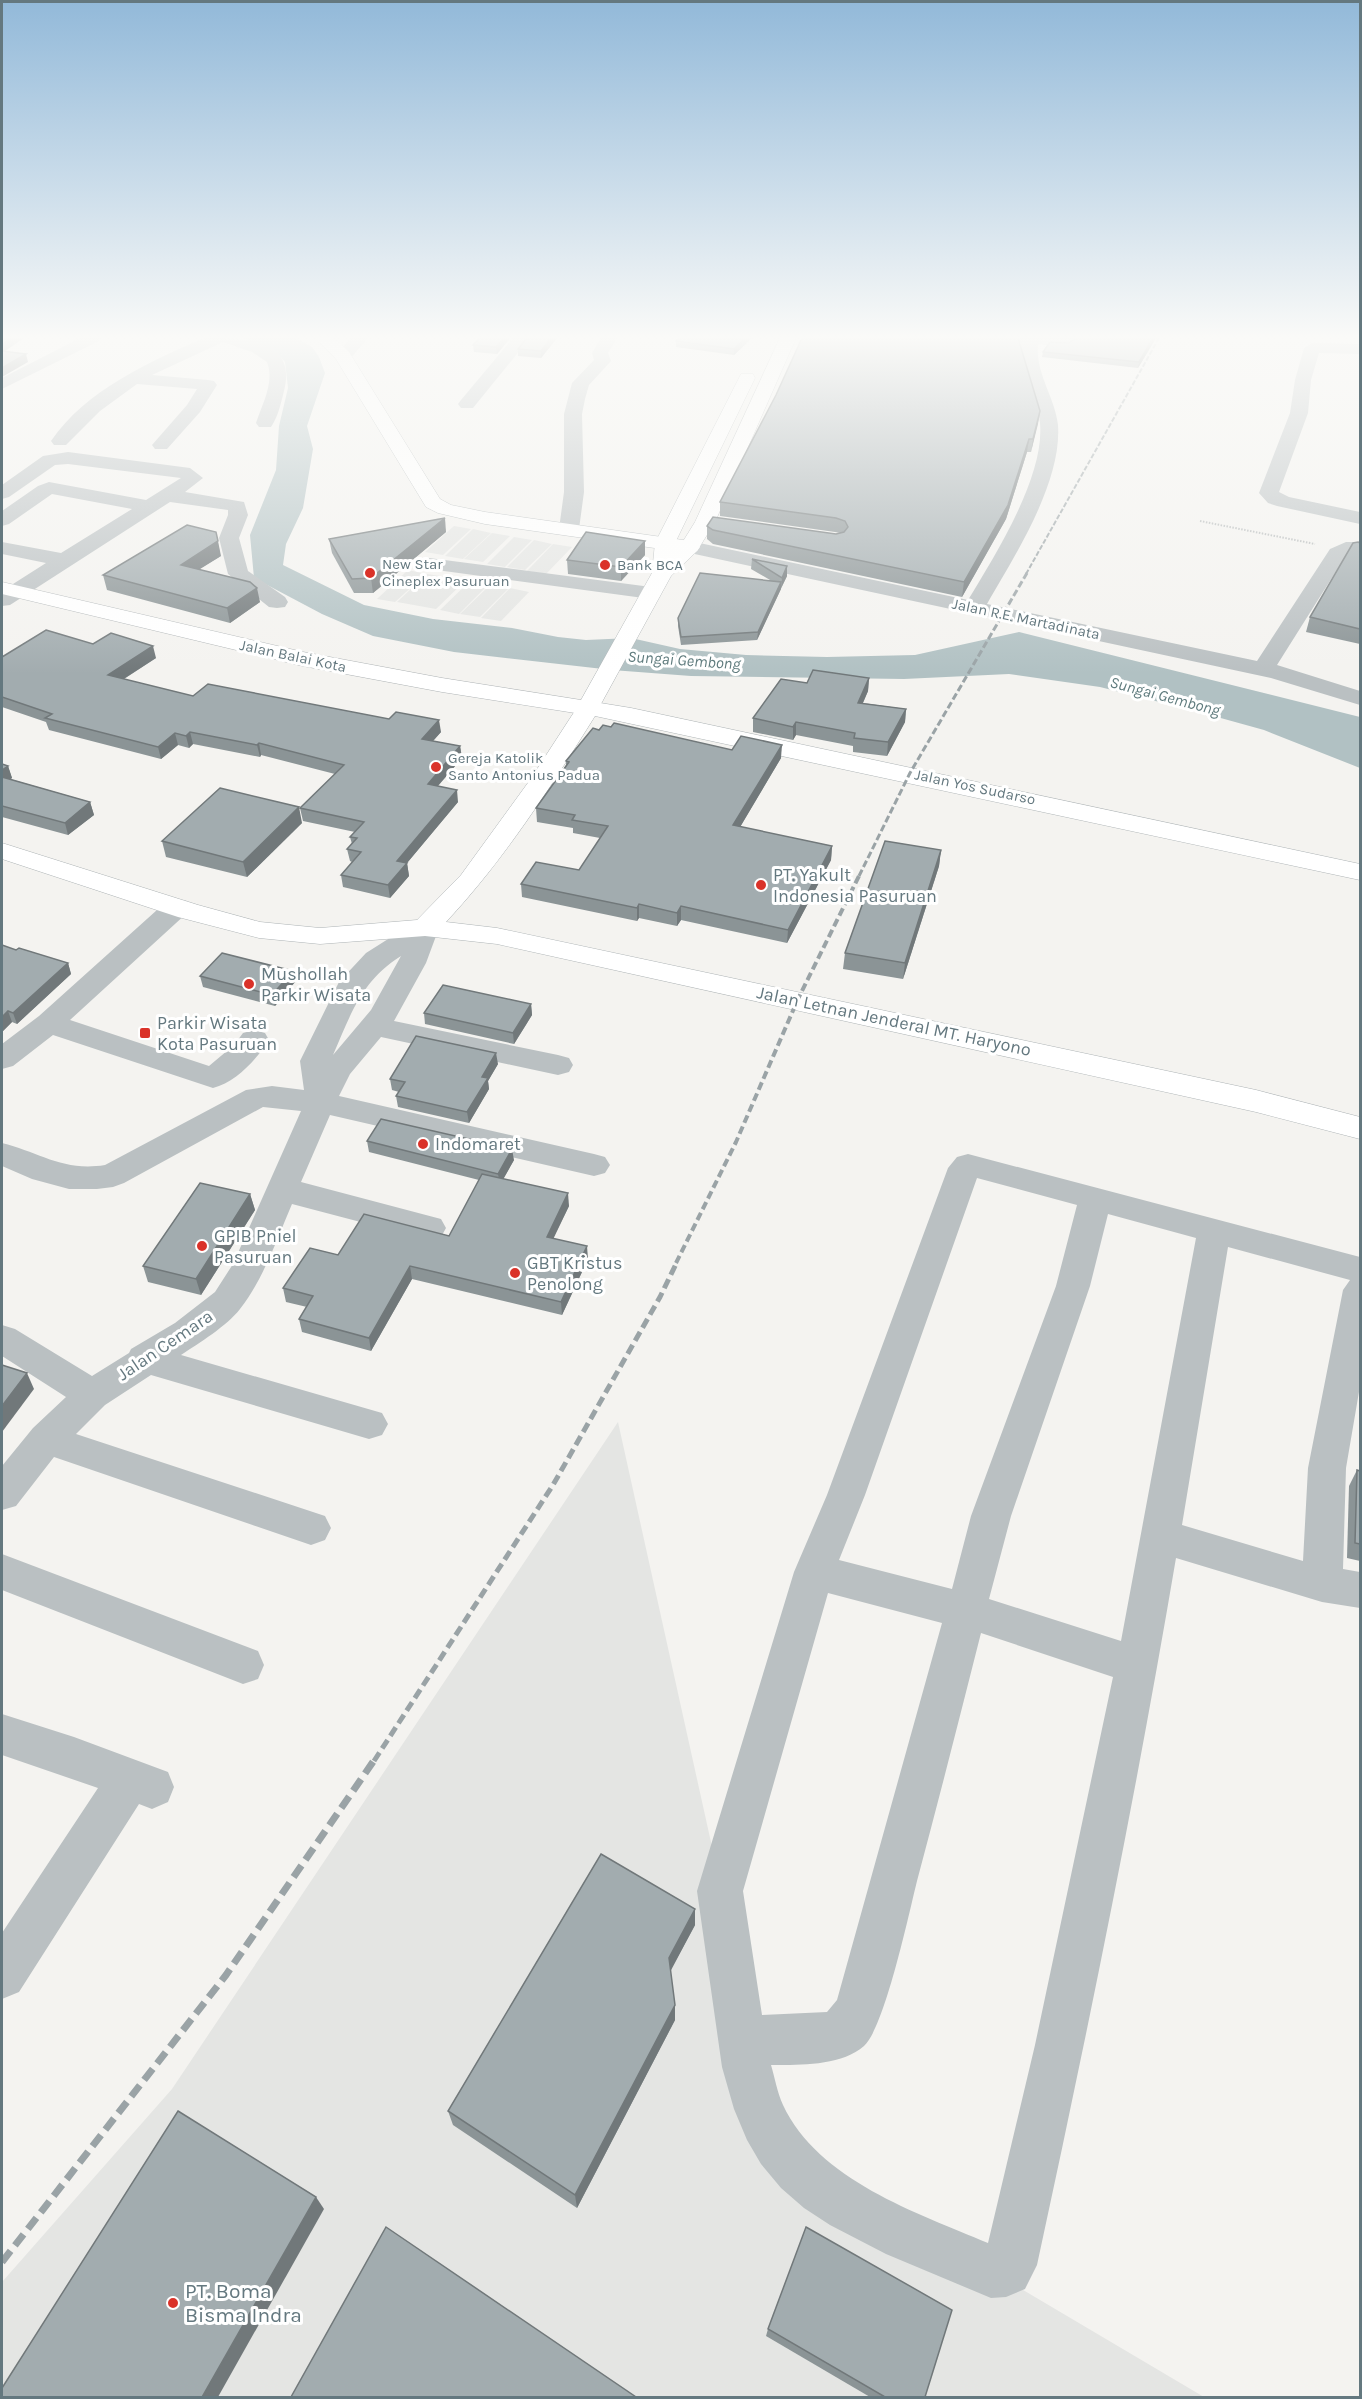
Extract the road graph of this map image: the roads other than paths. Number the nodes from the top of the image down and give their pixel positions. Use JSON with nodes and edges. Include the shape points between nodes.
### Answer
{"nodes":[{"id":1,"x":401,"y":450,"type":"edge"},
{"id":2,"x":573,"y":450,"type":"edge"},
{"id":3,"x":712,"y":450,"type":"edge"},
{"id":4,"x":737,"y":450,"type":"edge"},
{"id":5,"x":1046,"y":450,"type":"edge"},
{"id":6,"x":1285,"y":450,"type":"edge"},
{"id":7,"x":100,"y":463,"type":"junction"},
{"id":8,"x":49,"y":488,"type":"junction"},
{"id":9,"x":2,"y":493,"type":"edge"},
{"id":10,"x":157,"y":500,"type":"junction"},
{"id":11,"x":1360,"y":518,"type":"edge"},
{"id":12,"x":2,"y":520,"type":"edge"},
{"id":13,"x":705,"y":522,"type":"junction"},
{"id":14,"x":729,"y":525,"type":"edge"},
{"id":15,"x":569,"y":529,"type":"junction"},
{"id":16,"x":665,"y":543,"type":"junction"},
{"id":17,"x":690,"y":547,"type":"junction"},
{"id":18,"x":2,"y":549,"type":"edge"},
{"id":19,"x":1352,"y":549,"type":"edge"},
{"id":20,"x":64,"y":560,"type":"junction"},
{"id":21,"x":429,"y":564,"type":"dead end"},
{"id":22,"x":662,"y":573,"type":"junction"},
{"id":23,"x":651,"y":592,"type":"junction"},
{"id":24,"x":6,"y":593,"type":"edge"},
{"id":25,"x":277,"y":602,"type":"dead end"},
{"id":26,"x":974,"y":607,"type":"junction"},
{"id":27,"x":1263,"y":669,"type":"junction"},
{"id":28,"x":1360,"y":698,"type":"edge"},
{"id":29,"x":588,"y":708,"type":"junction"},
{"id":30,"x":2,"y":851,"type":"edge"},
{"id":31,"x":1360,"y":872,"type":"edge"},
{"id":32,"x":177,"y":907,"type":"junction"},
{"id":33,"x":426,"y":927,"type":"junction"},
{"id":34,"x":49,"y":1023,"type":"junction"},
{"id":35,"x":374,"y":1026,"type":"junction"},
{"id":36,"x":254,"y":1040,"type":"dead end"},
{"id":37,"x":2,"y":1059,"type":"edge"},
{"id":38,"x":558,"y":1065,"type":"dead end"},
{"id":39,"x":213,"y":1078,"type":"junction"},
{"id":40,"x":257,"y":1097,"type":"junction"},
{"id":41,"x":322,"y":1103,"type":"junction"},
{"id":42,"x":1360,"y":1128,"type":"edge"},
{"id":43,"x":2,"y":1154,"type":"edge"},
{"id":44,"x":594,"y":1165,"type":"dead end"},
{"id":45,"x":281,"y":1188,"type":"junction"},
{"id":46,"x":1095,"y":1198,"type":"junction"},
{"id":47,"x":429,"y":1228,"type":"edge"},
{"id":48,"x":1214,"y":1232,"type":"junction"},
{"id":49,"x":1360,"y":1270,"type":"edge"},
{"id":50,"x":1360,"y":1290,"type":"edge"},
{"id":51,"x":2,"y":1339,"type":"edge"},
{"id":52,"x":144,"y":1359,"type":"junction"},
{"id":53,"x":92,"y":1395,"type":"junction"},
{"id":54,"x":369,"y":1424,"type":"dead end"},
{"id":55,"x":46,"y":1439,"type":"junction"},
{"id":56,"x":2,"y":1494,"type":"edge"},
{"id":57,"x":311,"y":1528,"type":"dead end"},
{"id":58,"x":1161,"y":1536,"type":"junction"},
{"id":59,"x":2,"y":1572,"type":"edge"},
{"id":60,"x":814,"y":1572,"type":"junction"},
{"id":61,"x":1322,"y":1584,"type":"junction"},
{"id":62,"x":1360,"y":1590,"type":"edge"},
{"id":63,"x":968,"y":1611,"type":"junction"},
{"id":64,"x":243,"y":1665,"type":"dead end"},
{"id":65,"x":1137,"y":1665,"type":"junction"},
{"id":66,"x":2,"y":1735,"type":"edge"},
{"id":67,"x":2,"y":1975,"type":"edge"},
{"id":68,"x":741,"y":2040,"type":"junction"}],
"edges":[{"from":1,"to":15,"type":"main road","via":[[433,503],[461,514]]},
{"from":2,"to":15,"type":"street"},
{"from":3,"to":16,"type":"main road"},
{"from":4,"to":13,"type":"main road"},
{"from":5,"to":26,"type":"street","via":[[1026,513]]},
{"from":6,"to":11,"type":"street","via":[[1269,493],[1284,502]]},
{"from":7,"to":8,"type":"street"},
{"from":7,"to":9,"type":"street","via":[[69,458],[50,460]]},
{"from":7,"to":10,"type":"street","via":[[192,475],[192,480]]},
{"from":8,"to":10,"type":"street"},
{"from":8,"to":12,"type":"street"},
{"from":10,"to":20,"type":"street"},
{"from":10,"to":25,"type":"street","via":[[237,506],[238,515],[229,538],[238,574]]},
{"from":13,"to":14,"type":"street"},
{"from":13,"to":17,"type":"main road"},
{"from":15,"to":16,"type":"main road"},
{"from":16,"to":17,"type":"main road"},
{"from":16,"to":22,"type":"main road"},
{"from":17,"to":22,"type":"main road"},
{"from":17,"to":26,"type":"street","name":"Jalan R.E. Martadinata"},
{"from":18,"to":20,"type":"street"},
{"from":19,"to":27,"type":"street","via":[[1337,552]]},
{"from":20,"to":24,"type":"street"},
{"from":21,"to":23,"type":"street"},
{"from":22,"to":23,"type":"main road"},
{"from":23,"to":29,"type":"main road"},
{"from":24,"to":29,"type":"main road","name":"Jalan Balai Kota","via":[[303,659]]},
{"from":26,"to":27,"type":"street","name":"Jalan R.E. Martadinata"},
{"from":27,"to":28,"type":"street","name":"Jalan R.E. Martadinata"},
{"from":29,"to":31,"type":"main road","name":"Jalan Yos Sudarso","via":[[910,773]]},
{"from":29,"to":33,"type":"main road","via":[[470,881]]},
{"from":30,"to":32,"type":"main road","name":"Jalan Letnan Jenderal MT. Haryono"},
{"from":32,"to":33,"type":"main road","name":"Jalan Letnan Jenderal MT. Haryono","via":[[259,930],[321,936]]},
{"from":32,"to":34,"type":"street"},
{"from":33,"to":35,"type":"street","name":"Jalan Cemara","via":[[412,963]]},
{"from":33,"to":41,"type":"street","via":[[376,959],[349,988],[315,1061]]},
{"from":33,"to":42,"type":"main road","name":"Jalan Letnan Jenderal MT. Haryono","via":[[497,936],[798,999],[1256,1101]]},
{"from":34,"to":37,"type":"street"},
{"from":34,"to":39,"type":"street"},
{"from":35,"to":38,"type":"street"},
{"from":35,"to":41,"type":"street","name":"Jalan Cemara","via":[[336,1070]]},
{"from":36,"to":39,"type":"street"},
{"from":39,"to":40,"type":"street"},
{"from":40,"to":41,"type":"street"},
{"from":40,"to":43,"type":"street","via":[[123,1170],[99,1178],[65,1178]]},
{"from":41,"to":44,"type":"street"},
{"from":41,"to":45,"type":"street","name":"Jalan Cemara"},
{"from":45,"to":47,"type":"street"},
{"from":45,"to":52,"type":"street","name":"Jalan Cemara","via":[[248,1268],[227,1301],[188,1333]]},
{"from":46,"to":48,"type":"street"},
{"from":46,"to":60,"type":"street","via":[[991,1170],[964,1168],[846,1496]]},
{"from":46,"to":63,"type":"street","via":[[1073,1286],[991,1516]]},
{"from":48,"to":49,"type":"street"},
{"from":48,"to":58,"type":"street"},
{"from":50,"to":61,"type":"street","via":[[1327,1468]]},
{"from":51,"to":53,"type":"street"},
{"from":52,"to":53,"type":"street","name":"Jalan Cemara"},
{"from":52,"to":54,"type":"street"},
{"from":53,"to":55,"type":"street","name":"Jalan Cemara"},
{"from":55,"to":56,"type":"street","name":"Jalan Cemara"},
{"from":55,"to":57,"type":"street"},
{"from":58,"to":61,"type":"street"},
{"from":58,"to":65,"type":"street"},
{"from":59,"to":64,"type":"street"},
{"from":60,"to":63,"type":"street"},
{"from":60,"to":68,"type":"street","via":[[720,1891]]},
{"from":61,"to":62,"type":"street"},
{"from":63,"to":65,"type":"street"},
{"from":63,"to":68,"type":"street","via":[[869,1977],[852,2019],[846,2029],[836,2033],[795,2040]]},
{"from":65,"to":68,"type":"street","via":[[1060,2045],[1006,2271],[991,2271],[877,2222],[803,2175],[778,2145],[759,2108]]},
{"from":66,"to":67,"type":"street","via":[[141,1783]]}]}
